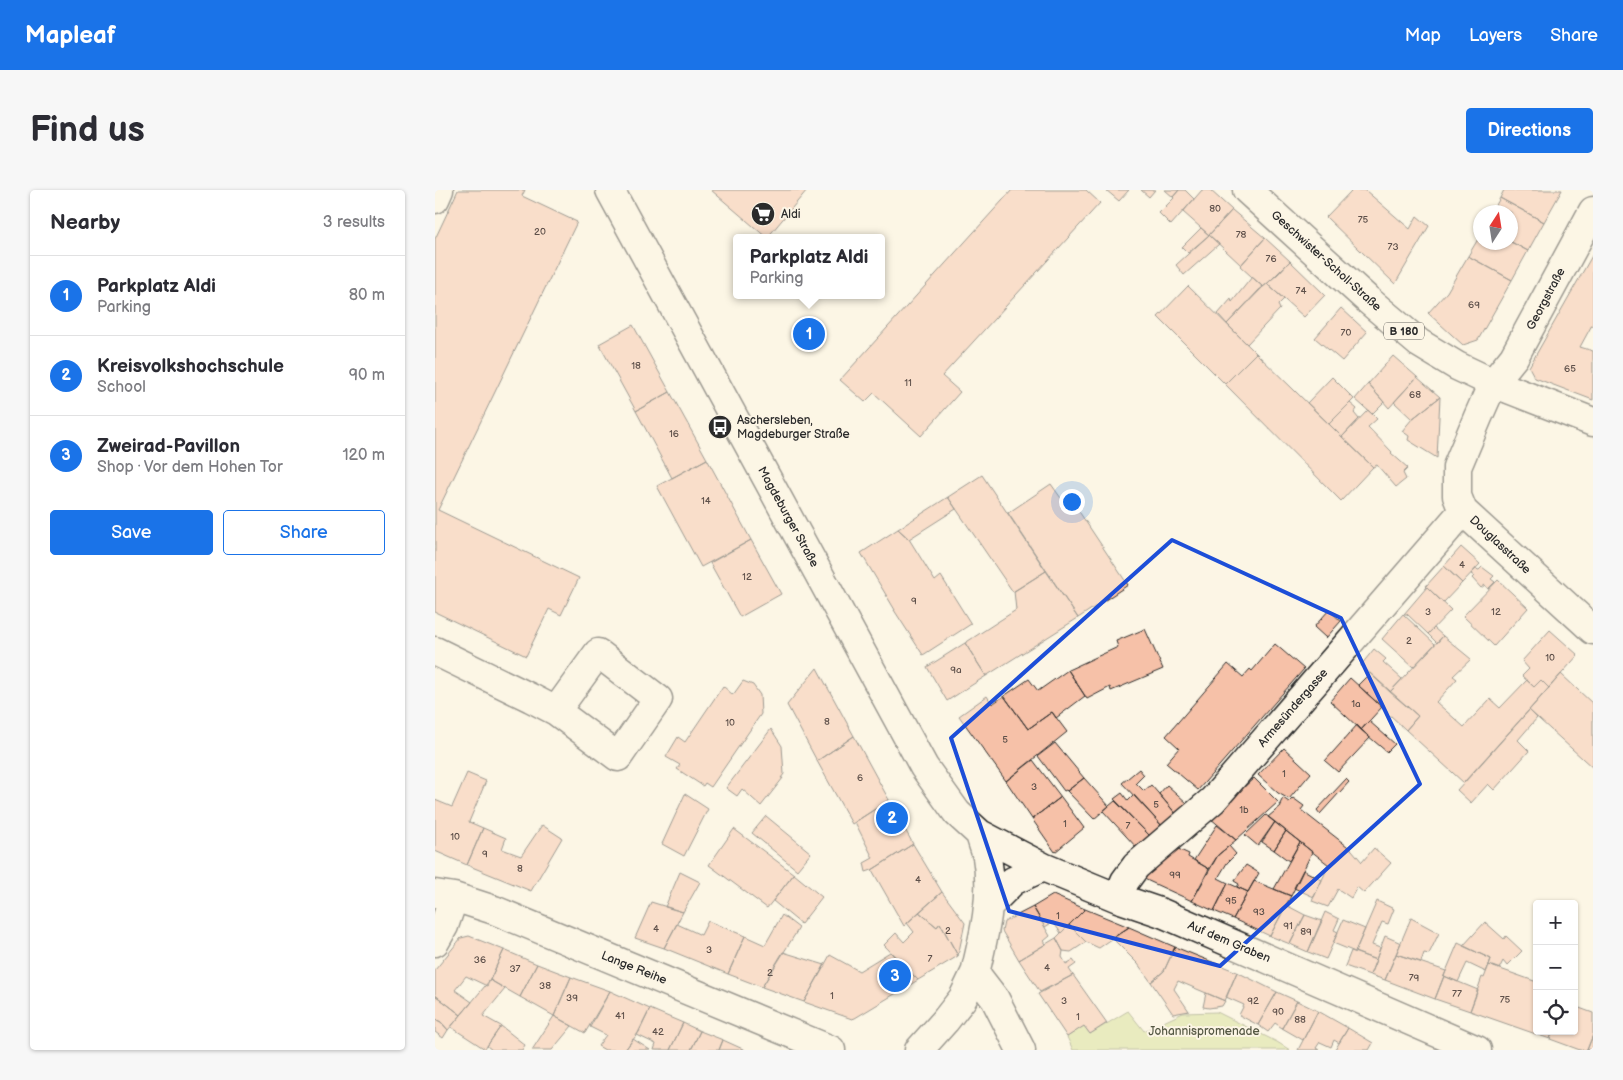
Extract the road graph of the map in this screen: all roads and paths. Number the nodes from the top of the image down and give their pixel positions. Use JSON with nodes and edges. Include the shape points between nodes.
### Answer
{"nodes":[{"id":1,"x":439,"y":190,"type":"edge"},
{"id":2,"x":609,"y":190,"type":"edge"},
{"id":3,"x":1247,"y":190,"type":"edge"},
{"id":4,"x":435,"y":199,"type":"edge"},
{"id":5,"x":1593,"y":211,"type":"edge"},
{"id":6,"x":1493,"y":384,"type":"junction"},
{"id":7,"x":1593,"y":422,"type":"edge"},
{"id":8,"x":1463,"y":511,"type":"junction"},
{"id":9,"x":1593,"y":630,"type":"edge"},
{"id":10,"x":435,"y":652,"type":"edge"},
{"id":11,"x":556,"y":711,"type":"dead end"},
{"id":12,"x":980,"y":834,"type":"junction"},
{"id":13,"x":1043,"y":867,"type":"junction"},
{"id":14,"x":445,"y":895,"type":"edge"},
{"id":15,"x":1117,"y":898,"type":"junction"},
{"id":16,"x":988,"y":906,"type":"junction"},
{"id":17,"x":435,"y":942,"type":"edge"},
{"id":18,"x":975,"y":973,"type":"junction"},
{"id":19,"x":831,"y":1050,"type":"edge"},
{"id":20,"x":919,"y":1050,"type":"edge"},
{"id":21,"x":1021,"y":1050,"type":"edge"},
{"id":22,"x":1477,"y":1050,"type":"edge"}],
"edges":[{"from":1,"to":4,"type":"street"},
{"from":2,"to":12,"type":"street","name":"Magdeburger Straße","via":[[925,767],[957,814]]},
{"from":3,"to":6,"type":"street","name":"Geschwister-Scholl-Straße","number":"B 180","via":[[1419,343]]},
{"from":5,"to":6,"type":"street","name":"Georgstraße","via":[[1514,357]]},
{"from":6,"to":7,"type":"street","name":"Geschwister-Scholl-Straße","number":"B 180"},
{"from":6,"to":8,"type":"street","name":"Douglasstraße","via":[[1457,467],[1457,496]]},
{"from":8,"to":9,"type":"street","name":"Douglasstraße"},
{"from":8,"to":15,"type":"street","name":"Armesündergasse","via":[[1213,800],[1136,866]]},
{"from":10,"to":11,"type":"street"},
{"from":12,"to":13,"type":"street","name":"Auf dem Graben"},
{"from":12,"to":16,"type":"street","via":[[987,857]]},
{"from":13,"to":15,"type":"street","name":"Auf dem Graben"},
{"from":13,"to":16,"type":"street","via":[[1013,881]]},
{"from":14,"to":17,"type":"street","via":[[444,926]]},
{"from":14,"to":19,"type":"street","name":"Lange Reihe","via":[[494,910]]},
{"from":15,"to":22,"type":"street","name":"Auf dem Graben","via":[[1171,917]]},
{"from":16,"to":18,"type":"street"},
{"from":18,"to":20,"type":"street","via":[[963,998]]},
{"from":18,"to":21,"type":"street","via":[[995,998]]}]}
